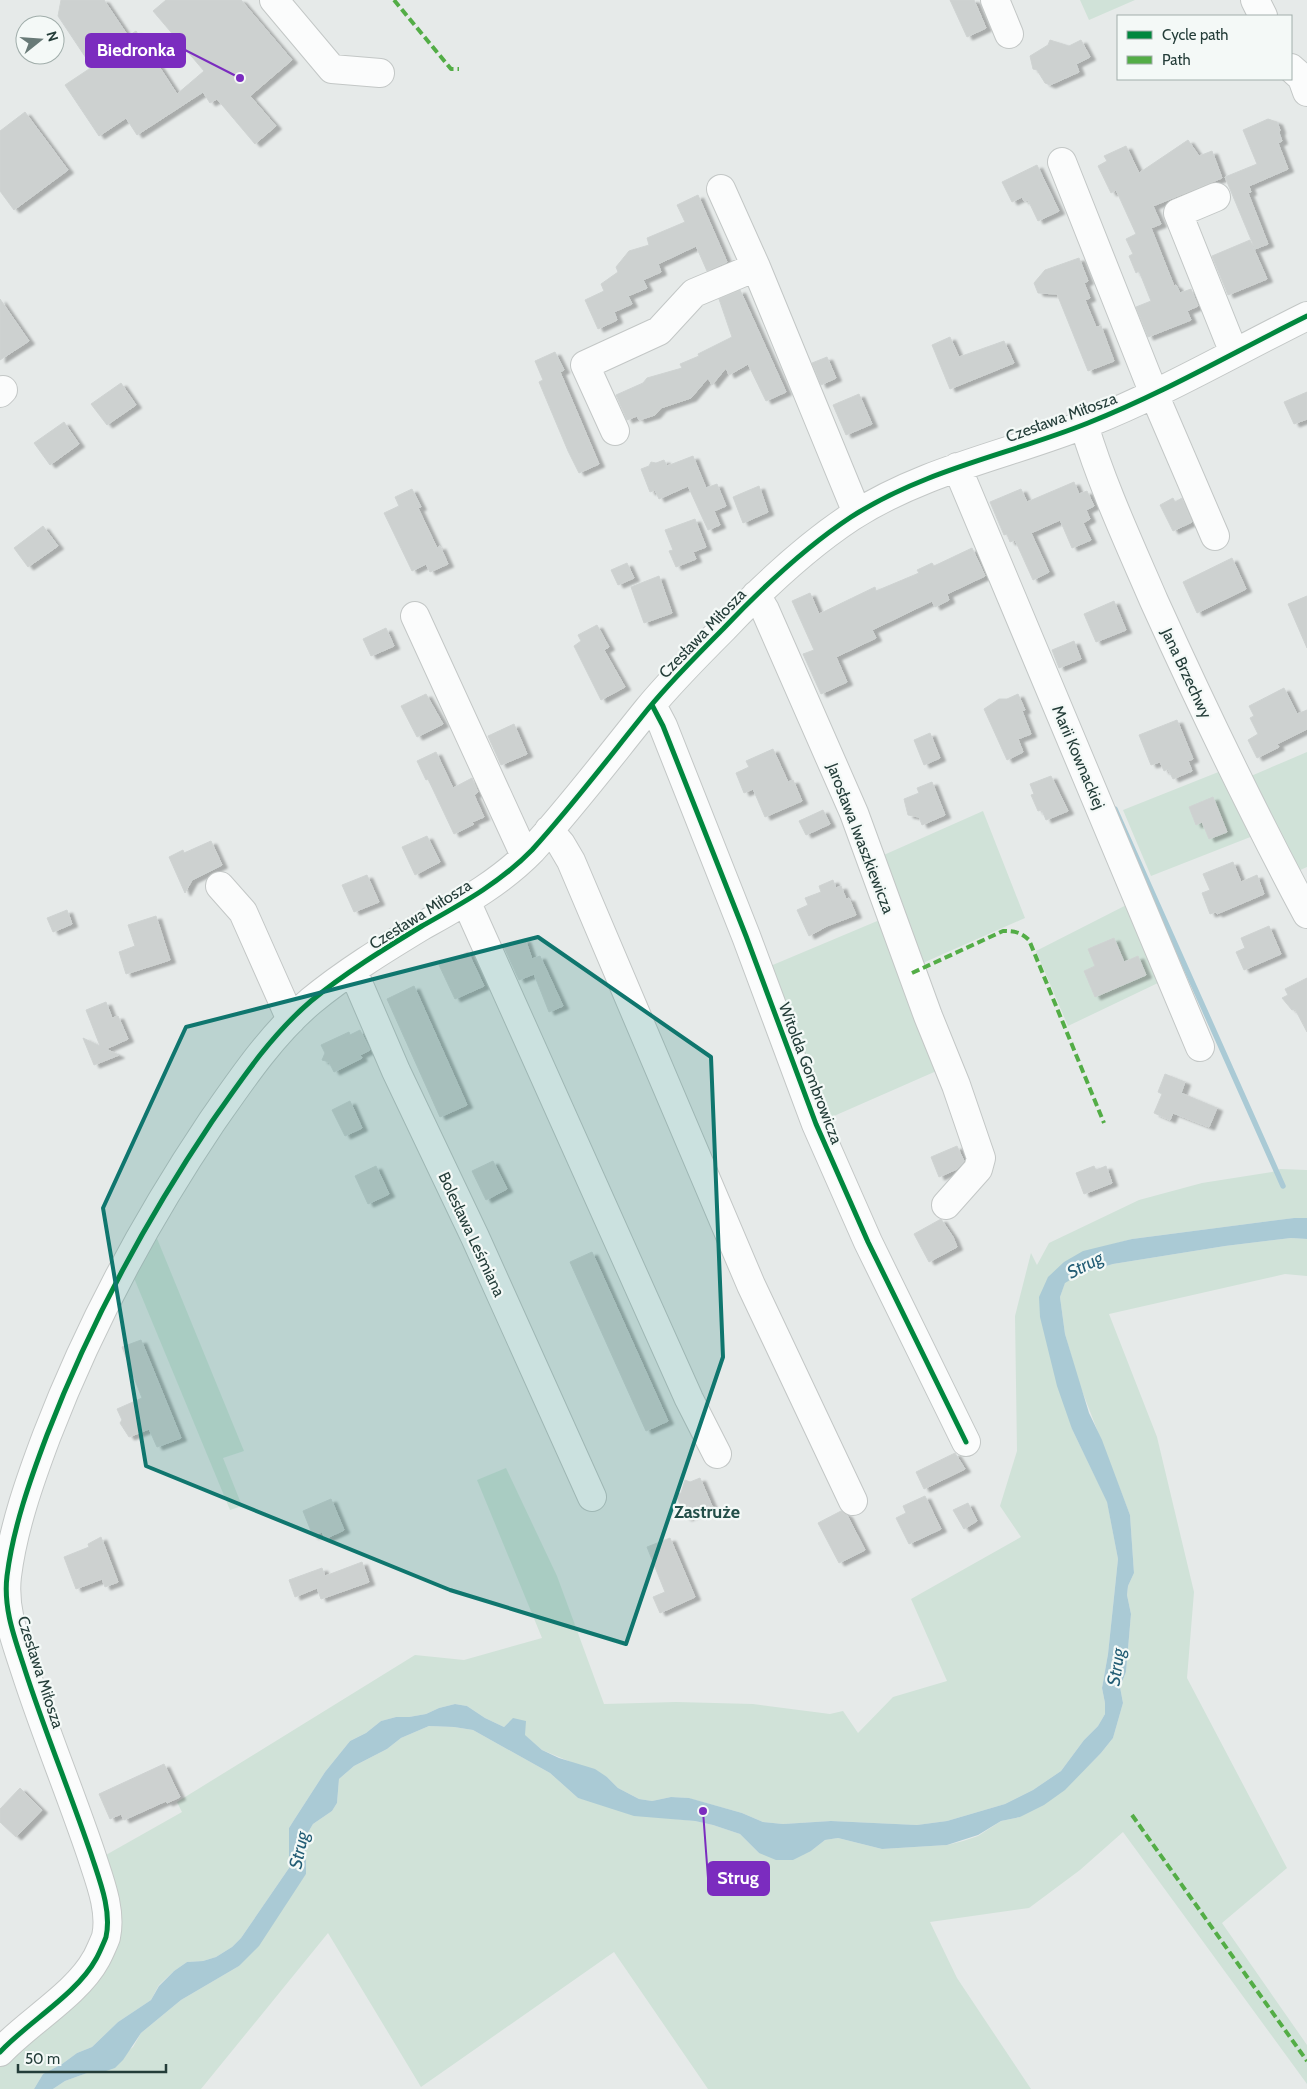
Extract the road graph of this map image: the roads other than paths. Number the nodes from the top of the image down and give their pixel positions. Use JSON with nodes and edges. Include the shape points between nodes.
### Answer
{"nodes":[{"id":1,"x":274,"y":0,"type":"edge"},
{"id":2,"x":995,"y":0,"type":"edge"},
{"id":3,"x":1256,"y":0,"type":"edge"},
{"id":4,"x":1263,"y":15,"type":"edge"},
{"id":5,"x":1009,"y":34,"type":"dead end"},
{"id":6,"x":380,"y":73,"type":"dead end"},
{"id":7,"x":1062,"y":162,"type":"dead end"},
{"id":8,"x":721,"y":189,"type":"dead end"},
{"id":9,"x":1216,"y":197,"type":"dead end"},
{"id":10,"x":756,"y":267,"type":"junction"},
{"id":11,"x":1307,"y":316,"type":"edge"},
{"id":12,"x":1234,"y":353,"type":"junction"},
{"id":13,"x":1154,"y":394,"type":"junction"},
{"id":14,"x":1084,"y":425,"type":"junction"},
{"id":15,"x":615,"y":431,"type":"dead end"},
{"id":16,"x":957,"y":467,"type":"junction"},
{"id":17,"x":857,"y":513,"type":"junction"},
{"id":18,"x":1215,"y":536,"type":"dead end"},
{"id":19,"x":756,"y":595,"type":"junction"},
{"id":20,"x":415,"y":616,"type":"dead end"},
{"id":21,"x":652,"y":705,"type":"junction"},
{"id":22,"x":549,"y":830,"type":"junction"},
{"id":23,"x":526,"y":856,"type":"junction"},
{"id":24,"x":220,"y":886,"type":"dead end"},
{"id":25,"x":466,"y":901,"type":"junction"},
{"id":26,"x":1307,"y":914,"type":"edge"},
{"id":27,"x":353,"y":971,"type":"junction"},
{"id":28,"x":291,"y":1020,"type":"junction"},
{"id":29,"x":1200,"y":1047,"type":"dead end"},
{"id":30,"x":946,"y":1206,"type":"dead end"},
{"id":31,"x":966,"y":1442,"type":"dead end"},
{"id":32,"x":717,"y":1454,"type":"dead end"},
{"id":33,"x":592,"y":1496,"type":"dead end"},
{"id":34,"x":853,"y":1501,"type":"dead end"},
{"id":35,"x":3,"y":1583,"type":"edge"},
{"id":36,"x":0,"y":2052,"type":"edge"}],
"edges":[{"from":1,"to":6,"type":"street","via":[[332,70]]},
{"from":2,"to":5,"type":"street"},
{"from":3,"to":4,"type":"street"},
{"from":7,"to":13,"type":"street"},
{"from":8,"to":10,"type":"street"},
{"from":9,"to":12,"type":"street","via":[[1178,213]]},
{"from":10,"to":15,"type":"street","via":[[694,293],[659,331],[585,365]]},
{"from":10,"to":17,"type":"street"},
{"from":11,"to":12,"type":"street","name":"Czesława Miłosza"},
{"from":12,"to":13,"type":"street","name":"Czesława Miłosza"},
{"from":13,"to":14,"type":"street","name":"Czesława Miłosza"},
{"from":13,"to":18,"type":"street"},
{"from":14,"to":16,"type":"street","name":"Czesława Miłosza"},
{"from":14,"to":26,"type":"street","name":"Jana Brzechwy","via":[[1121,526],[1181,661],[1232,770]]},
{"from":16,"to":17,"type":"street","name":"Czesława Miłosza","via":[[889,495]]},
{"from":16,"to":29,"type":"street","name":"Marii Kownackiej"},
{"from":17,"to":19,"type":"street","name":"Czesława Miłosza","via":[[823,536]]},
{"from":19,"to":21,"type":"street","name":"Czesława Miłosza"},
{"from":19,"to":30,"type":"street","name":"Jarosława Iwaszkiewicza","via":[[854,813],[982,1158],[978,1169]]},
{"from":20,"to":23,"type":"street"},
{"from":21,"to":22,"type":"street","name":"Czesława Miłosza"},
{"from":21,"to":31,"type":"street","name":"Witolda Gombrowicza","via":[[746,936],[816,1124],[868,1242]]},
{"from":22,"to":23,"type":"street","name":"Czesława Miłosza"},
{"from":22,"to":34,"type":"street","via":[[571,861],[751,1285]]},
{"from":23,"to":25,"type":"street","name":"Czesława Miłosza"},
{"from":24,"to":28,"type":"street","via":[[243,912]]},
{"from":25,"to":27,"type":"street","name":"Czesława Miłosza"},
{"from":25,"to":32,"type":"street","via":[[689,1399]]},
{"from":27,"to":28,"type":"street","name":"Czesława Miłosza"},
{"from":27,"to":33,"type":"street","name":"Bolesława Leśmiana"},
{"from":28,"to":35,"type":"street","name":"Czesława Miłosza","via":[[258,1057],[188,1158],[138,1242],[83,1349],[38,1458]]},
{"from":35,"to":36,"type":"street","name":"Czesława Miłosza","via":[[12,1630],[104,1895],[107,1915],[106,1936],[90,1969]]}]}
